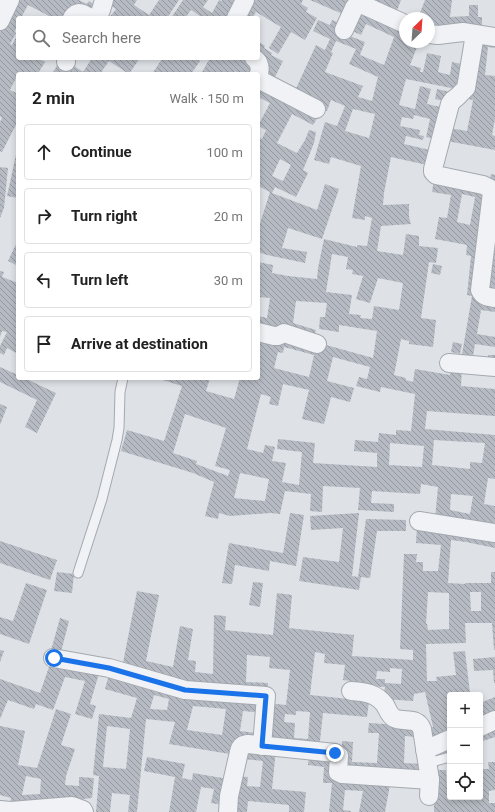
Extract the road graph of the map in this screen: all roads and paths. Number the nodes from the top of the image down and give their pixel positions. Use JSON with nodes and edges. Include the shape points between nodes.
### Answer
{"nodes":[{"id":1,"x":10,"y":0,"type":"edge"},
{"id":2,"x":104,"y":0,"type":"edge"},
{"id":3,"x":245,"y":0,"type":"edge"},
{"id":4,"x":74,"y":16,"type":"edge"},
{"id":5,"x":89,"y":16,"type":"edge"},
{"id":6,"x":98,"y":16,"type":"edge"},
{"id":7,"x":237,"y":16,"type":"edge"},
{"id":8,"x":0,"y":21,"type":"edge"},
{"id":9,"x":399,"y":21,"type":"edge"},
{"id":10,"x":344,"y":30,"type":"dead end"},
{"id":11,"x":475,"y":34,"type":"junction"},
{"id":12,"x":435,"y":35,"type":"edge"},
{"id":13,"x":495,"y":37,"type":"edge"},
{"id":14,"x":256,"y":60,"type":"edge"},
{"id":15,"x":260,"y":72,"type":"edge"},
{"id":16,"x":260,"y":79,"type":"edge"},
{"id":17,"x":316,"y":109,"type":"dead end"},
{"id":18,"x":495,"y":298,"type":"edge"},
{"id":19,"x":260,"y":332,"type":"edge"},
{"id":20,"x":317,"y":344,"type":"dead end"},
{"id":21,"x":449,"y":363,"type":"dead end"},
{"id":22,"x":495,"y":366,"type":"edge"},
{"id":23,"x":123,"y":380,"type":"edge"},
{"id":24,"x":419,"y":521,"type":"dead end"},
{"id":25,"x":495,"y":533,"type":"edge"},
{"id":26,"x":78,"y":573,"type":"dead end"},
{"id":27,"x":54,"y":658,"type":"dead end"},
{"id":28,"x":351,"y":691,"type":"dead end"},
{"id":29,"x":495,"y":720,"type":"edge"},
{"id":30,"x":483,"y":726,"type":"edge"},
{"id":31,"x":447,"y":744,"type":"edge"},
{"id":32,"x":262,"y":746,"type":"junction"},
{"id":33,"x":447,"y":759,"type":"edge"},
{"id":34,"x":428,"y":772,"type":"junction"},
{"id":35,"x":0,"y":810,"type":"edge"},
{"id":36,"x":84,"y":812,"type":"edge"},
{"id":37,"x":228,"y":812,"type":"edge"}],
"edges":[{"from":1,"to":8,"type":"street"},
{"from":2,"to":6,"type":"street"},
{"from":3,"to":7,"type":"street"},
{"from":4,"to":5,"type":"street","via":[[79,12]]},
{"from":9,"to":10,"type":"street","via":[[357,4]]},
{"from":11,"to":12,"type":"street","via":[[463,32]]},
{"from":11,"to":13,"type":"street"},
{"from":11,"to":18,"type":"street","via":[[466,88],[450,104],[433,172],[436,175],[491,189],[480,290],[485,296]]},
{"from":14,"to":15,"type":"street"},
{"from":16,"to":17,"type":"street"},
{"from":19,"to":20,"type":"street","via":[[274,336],[284,333]]},
{"from":21,"to":22,"type":"street"},
{"from":23,"to":26,"type":"lane","via":[[117,440],[102,499]]},
{"from":24,"to":25,"type":"street"},
{"from":27,"to":32,"type":"street","via":[[109,668],[185,690],[266,696]]},
{"from":28,"to":34,"type":"street","via":[[366,692],[385,705],[394,717],[418,723],[422,729]]},
{"from":29,"to":30,"type":"street"},
{"from":31,"to":34,"type":"street"},
{"from":32,"to":34,"type":"street","via":[[335,753],[339,756],[338,772],[342,774]]},
{"from":32,"to":37,"type":"street","via":[[248,744],[240,747]]},
{"from":33,"to":34,"type":"lane"},
{"from":35,"to":36,"type":"street","via":[[72,806]]}]}
